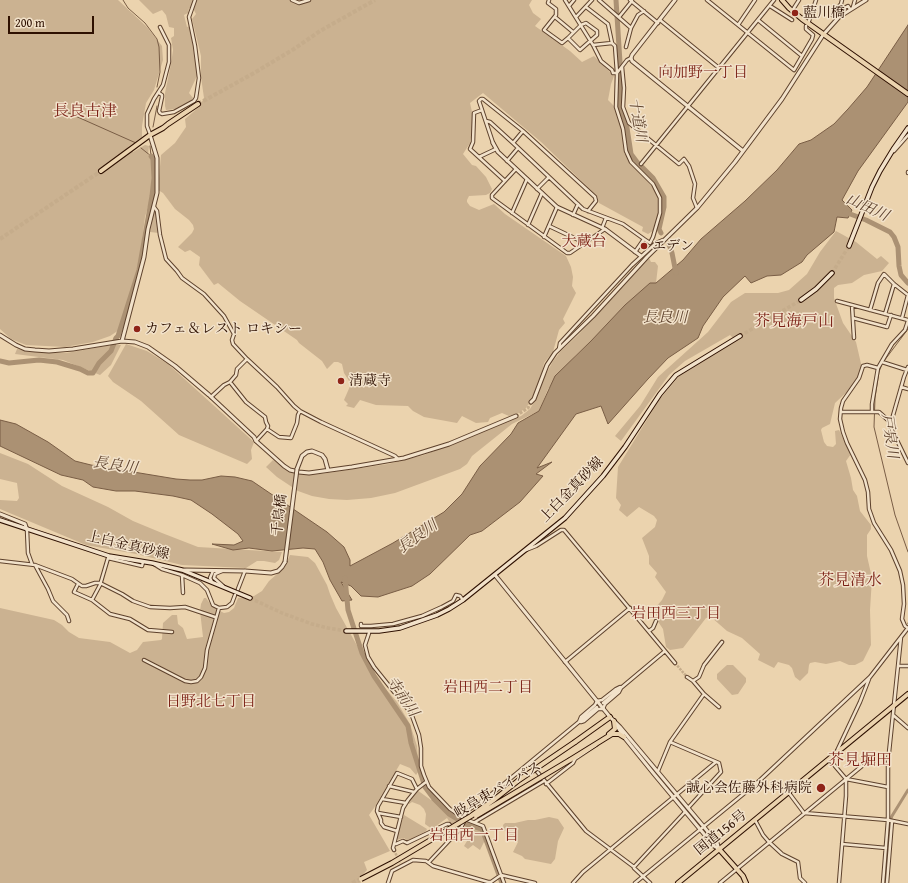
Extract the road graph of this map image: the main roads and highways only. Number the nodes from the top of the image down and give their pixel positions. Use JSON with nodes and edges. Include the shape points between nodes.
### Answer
{"nodes":[{"id":1,"x":782,"y":0,"type":"edge"},
{"id":2,"x":908,"y":94,"type":"edge"},
{"id":3,"x":198,"y":104,"type":"tunnel mouth"},
{"id":4,"x":908,"y":128,"type":"edge"},
{"id":5,"x":101,"y":171,"type":"tunnel mouth"},
{"id":6,"x":849,"y":246,"type":"tunnel mouth"},
{"id":7,"x":832,"y":274,"type":"tunnel mouth"},
{"id":8,"x":801,"y":300,"type":"tunnel mouth"},
{"id":9,"x":740,"y":336,"type":"tunnel mouth"},
{"id":10,"x":0,"y":520,"type":"edge"},
{"id":11,"x":250,"y":598,"type":"tunnel mouth"},
{"id":12,"x":347,"y":631,"type":"tunnel mouth"},
{"id":13,"x":908,"y":694,"type":"edge"},
{"id":14,"x":610,"y":717,"type":"road end"},
{"id":15,"x":614,"y":721,"type":"road end"},
{"id":16,"x":607,"y":737,"type":"junction"},
{"id":17,"x":624,"y":737,"type":"road end"},
{"id":18,"x":719,"y":849,"type":"junction"},
{"id":19,"x":678,"y":883,"type":"edge"},
{"id":20,"x":746,"y":883,"type":"edge"}],
"edges":[{"from":1,"to":2,"type":"main road","via":[[823,35]]},
{"from":3,"to":5,"type":"main road"},
{"from":4,"to":6,"type":"main road","via":[[886,160]]},
{"from":7,"to":8,"type":"main road"},
{"from":9,"to":12,"type":"main road","name":"上白金真砂線","via":[[676,375],[660,394],[625,448],[565,518],[463,600],[437,615],[405,626],[380,631]]},
{"from":10,"to":11,"type":"main road","name":"上白金真砂線","via":[[109,556],[182,570]]},
{"from":13,"to":18,"type":"main road","name":"国道156号"},
{"from":14,"to":16,"type":"main road","name":"岐阜東バイパス","bridge":true,"via":[[471,816],[361,880],[389,868],[572,762]]},
{"from":15,"to":16,"type":"main road","via":[[615,729]]},
{"from":16,"to":17,"type":"main road","via":[[617,734]]},
{"from":18,"to":19,"type":"main road","name":"国道156号"},
{"from":18,"to":20,"type":"main road"}]}
